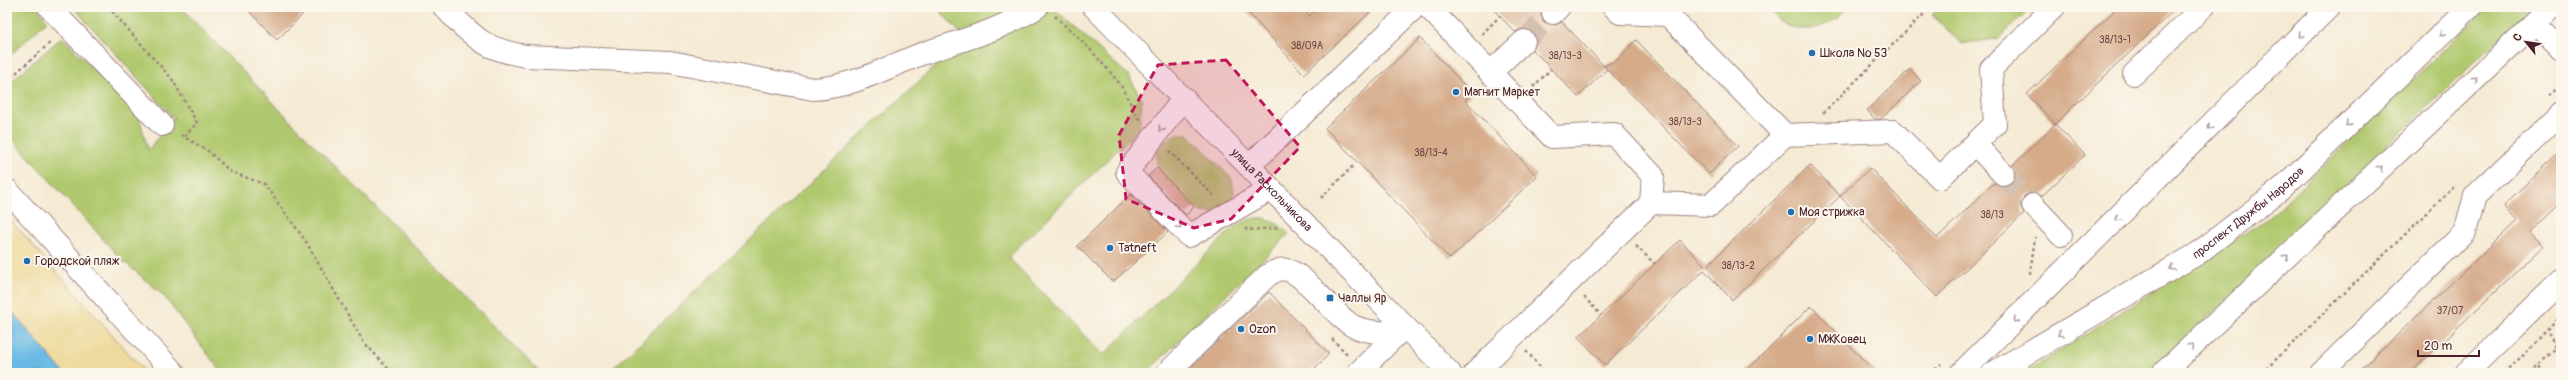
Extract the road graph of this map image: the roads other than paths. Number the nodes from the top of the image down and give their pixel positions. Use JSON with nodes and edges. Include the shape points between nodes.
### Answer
{"nodes":[{"id":1,"x":49,"y":7,"type":"edge"},
{"id":2,"x":444,"y":7,"type":"edge"},
{"id":3,"x":1415,"y":7,"type":"edge"},
{"id":4,"x":1428,"y":7,"type":"edge"},
{"id":5,"x":1614,"y":7,"type":"edge"},
{"id":6,"x":2054,"y":7,"type":"edge"},
{"id":7,"x":2203,"y":7,"type":"edge"},
{"id":8,"x":2470,"y":7,"type":"edge"},
{"id":9,"x":2552,"y":7,"type":"edge"},
{"id":10,"x":1100,"y":9,"type":"edge"},
{"id":11,"x":2324,"y":9,"type":"edge"},
{"id":12,"x":1044,"y":10,"type":"edge"},
{"id":13,"x":2535,"y":23,"type":"junction"},
{"id":14,"x":1524,"y":41,"type":"tunnel mouth"},
{"id":15,"x":2561,"y":49,"type":"edge"},
{"id":16,"x":1490,"y":73,"type":"junction"},
{"id":17,"x":2134,"y":74,"type":"dead end"},
{"id":18,"x":1184,"y":98,"type":"junction"},
{"id":19,"x":2561,"y":114,"type":"edge"},
{"id":20,"x":162,"y":125,"type":"road end"},
{"id":21,"x":1793,"y":135,"type":"junction"},
{"id":22,"x":1974,"y":144,"type":"junction"},
{"id":23,"x":1250,"y":165,"type":"junction"},
{"id":24,"x":2004,"y":174,"type":"tunnel mouth"},
{"id":25,"x":1271,"y":188,"type":"junction"},
{"id":26,"x":7,"y":190,"type":"edge"},
{"id":27,"x":1651,"y":203,"type":"junction"},
{"id":28,"x":2036,"y":208,"type":"tunnel mouth"},
{"id":29,"x":2061,"y":235,"type":"dead end"},
{"id":30,"x":2561,"y":281,"type":"edge"},
{"id":31,"x":1402,"y":330,"type":"junction"},
{"id":32,"x":1372,"y":368,"type":"edge"},
{"id":33,"x":174,"y":373,"type":"edge"},
{"id":34,"x":1167,"y":373,"type":"edge"},
{"id":35,"x":1450,"y":373,"type":"edge"},
{"id":36,"x":1475,"y":373,"type":"edge"},
{"id":37,"x":1961,"y":373,"type":"edge"},
{"id":38,"x":1993,"y":373,"type":"edge"},
{"id":39,"x":2163,"y":373,"type":"edge"},
{"id":40,"x":2321,"y":373,"type":"edge"},
{"id":41,"x":2466,"y":373,"type":"edge"}],
"edges":[{"from":1,"to":20,"type":"street"},
{"from":2,"to":12,"type":"street","via":[[484,45],[504,53],[670,62],[813,89],[834,88],[860,80],[922,54]]},
{"from":3,"to":23,"type":"street"},
{"from":4,"to":16,"type":"street"},
{"from":5,"to":21,"type":"street","via":[[1620,13],[1668,15]]},
{"from":6,"to":22,"type":"street","via":[[1991,69],[1995,124]]},
{"from":7,"to":17,"type":"street"},
{"from":8,"to":38,"type":"street","name":"проспект Дружбы Народов","one_way":true,"via":[[2281,189],[2203,249]]},
{"from":9,"to":13,"type":"street"},
{"from":10,"to":18,"type":"street","name":"улица Раскольникова"},
{"from":11,"to":37,"type":"street","one_way":true,"via":[[2087,250]]},
{"from":13,"to":15,"type":"street"},
{"from":39,"to":13,"type":"street","one_way":true},
{"from":14,"to":16,"type":"street"},
{"from":16,"to":27,"type":"street","via":[[1552,137],[1614,134],[1652,176]]},
{"from":18,"to":23,"type":"street","name":"улица Раскольникова"},
{"from":18,"to":25,"type":"street","one_way":true,"via":[[1127,172],[1189,236]]},
{"from":19,"to":40,"type":"street","via":[[2476,196],[2465,232]]},
{"from":21,"to":22,"type":"street","via":[[1893,131],[1940,178]]},
{"from":21,"to":27,"type":"street","via":[[1711,205]]},
{"from":22,"to":24,"type":"street"},
{"from":23,"to":25,"type":"street","name":"улица Раскольникова"},
{"from":25,"to":31,"type":"street","name":"улица Раскольникова"},
{"from":26,"to":33,"type":"street"},
{"from":27,"to":36,"type":"street"},
{"from":28,"to":29,"type":"street"},
{"from":30,"to":41,"type":"street"},
{"from":31,"to":32,"type":"street"},
{"from":31,"to":34,"type":"street","via":[[1368,332],[1354,327],[1296,273],[1281,269],[1267,276]]},
{"from":31,"to":35,"type":"street","name":"улица Раскольникова"}]}
